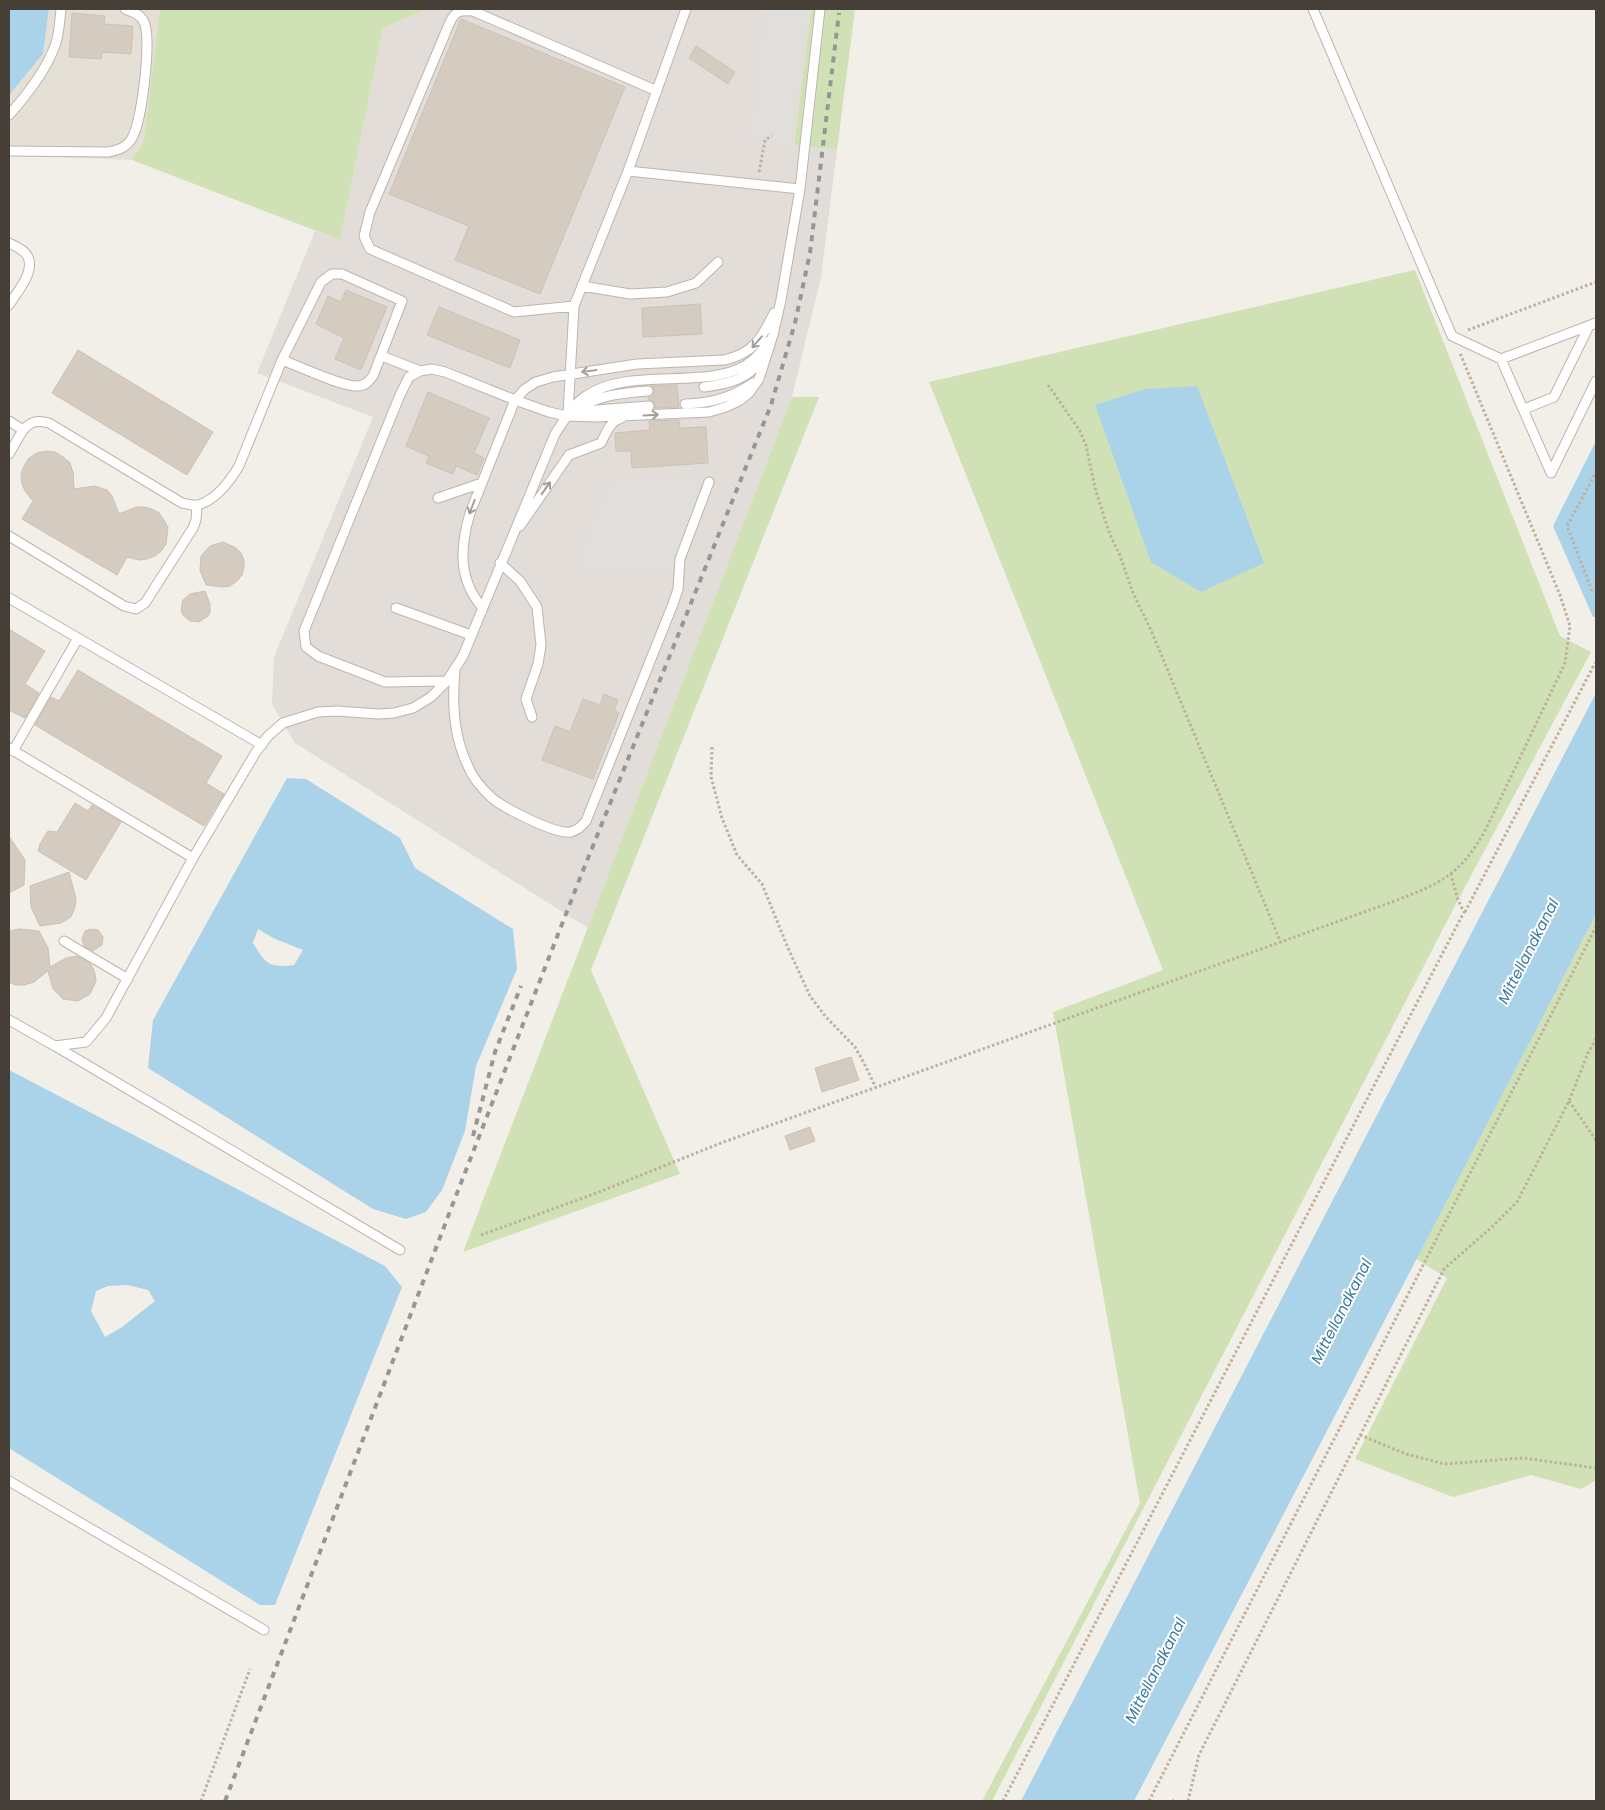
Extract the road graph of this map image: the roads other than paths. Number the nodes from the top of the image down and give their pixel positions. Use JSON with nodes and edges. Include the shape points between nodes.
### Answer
{"nodes":[{"id":1,"x":61,"y":9,"type":"edge"},
{"id":2,"x":125,"y":9,"type":"edge"},
{"id":3,"x":686,"y":9,"type":"edge"},
{"id":4,"x":820,"y":9,"type":"edge"},
{"id":5,"x":1313,"y":9,"type":"edge"},
{"id":6,"x":138,"y":11,"type":"edge"},
{"id":7,"x":657,"y":91,"type":"junction"},
{"id":8,"x":9,"y":115,"type":"edge"},
{"id":9,"x":9,"y":151,"type":"edge"},
{"id":10,"x":628,"y":172,"type":"junction"},
{"id":11,"x":800,"y":189,"type":"junction"},
{"id":12,"x":9,"y":242,"type":"edge"},
{"id":13,"x":718,"y":262,"type":"dead end"},
{"id":14,"x":582,"y":286,"type":"junction"},
{"id":15,"x":781,"y":300,"type":"junction"},
{"id":16,"x":9,"y":305,"type":"edge"},
{"id":17,"x":574,"y":306,"type":"junction"},
{"id":18,"x":1593,"y":325,"type":"edge"},
{"id":19,"x":773,"y":335,"type":"junction"},
{"id":20,"x":382,"y":356,"type":"junction"},
{"id":21,"x":1501,"y":359,"type":"junction"},
{"id":22,"x":282,"y":360,"type":"junction"},
{"id":23,"x":420,"y":371,"type":"junction"},
{"id":24,"x":570,"y":374,"type":"junction"},
{"id":25,"x":759,"y":379,"type":"junction"},
{"id":26,"x":1596,"y":381,"type":"edge"},
{"id":27,"x":704,"y":387,"type":"dead end"},
{"id":28,"x":648,"y":391,"type":"dead end"},
{"id":29,"x":515,"y":400,"type":"junction"},
{"id":30,"x":686,"y":404,"type":"dead end"},
{"id":31,"x":649,"y":406,"type":"dead end"},
{"id":32,"x":1524,"y":409,"type":"junction"},
{"id":33,"x":567,"y":416,"type":"junction"},
{"id":34,"x":630,"y":416,"type":"junction"},
{"id":35,"x":9,"y":422,"type":"edge"},
{"id":36,"x":23,"y":430,"type":"junction"},
{"id":37,"x":9,"y":454,"type":"edge"},
{"id":38,"x":709,"y":482,"type":"dead end"},
{"id":39,"x":482,"y":483,"type":"junction"},
{"id":40,"x":438,"y":498,"type":"dead end"},
{"id":41,"x":197,"y":505,"type":"junction"},
{"id":42,"x":9,"y":536,"type":"edge"},
{"id":43,"x":509,"y":542,"type":"junction"},
{"id":44,"x":500,"y":562,"type":"junction"},
{"id":45,"x":9,"y":598,"type":"edge"},
{"id":46,"x":482,"y":607,"type":"junction"},
{"id":47,"x":396,"y":608,"type":"dead end"},
{"id":48,"x":471,"y":636,"type":"junction"},
{"id":49,"x":78,"y":638,"type":"junction"},
{"id":50,"x":455,"y":670,"type":"junction"},
{"id":51,"x":446,"y":681,"type":"junction"},
{"id":52,"x":532,"y":717,"type":"dead end"},
{"id":53,"x":262,"y":745,"type":"junction"},
{"id":54,"x":11,"y":750,"type":"edge"},
{"id":55,"x":193,"y":858,"type":"junction"},
{"id":56,"x":64,"y":941,"type":"dead end"},
{"id":57,"x":128,"y":979,"type":"junction"},
{"id":58,"x":9,"y":1020,"type":"edge"},
{"id":59,"x":55,"y":1046,"type":"junction"},
{"id":60,"x":400,"y":1250,"type":"dead end"},
{"id":61,"x":9,"y":1481,"type":"edge"},
{"id":62,"x":264,"y":1630,"type":"dead end"}],
"edges":[{"from":1,"to":8,"type":"lane","via":[[56,43],[29,91]]},
{"from":2,"to":6,"type":"lane"},
{"from":3,"to":7,"type":"lane"},
{"from":4,"to":11,"type":"lane"},
{"from":5,"to":21,"type":"lane","via":[[1452,336]]},
{"from":6,"to":9,"type":"lane","via":[[146,36],[146,68],[137,125],[127,144],[108,152]]},
{"from":7,"to":10,"type":"lane"},
{"from":7,"to":17,"type":"lane","via":[[473,11],[461,10],[450,22],[370,212],[364,236],[370,249],[514,312]]},
{"from":10,"to":11,"type":"lane"},
{"from":10,"to":14,"type":"lane"},
{"from":11,"to":15,"type":"lane"},
{"from":12,"to":16,"type":"lane","via":[[28,258],[29,267]]},
{"from":13,"to":14,"type":"lane","via":[[696,283],[667,292],[630,294]]},
{"from":14,"to":17,"type":"lane"},
{"from":15,"to":19,"type":"lane"},
{"from":15,"to":24,"type":"lane","one_way":true,"via":[[757,343],[736,358],[637,364]]},
{"from":17,"to":24,"type":"lane"},
{"from":18,"to":21,"type":"lane"},
{"from":18,"to":32,"type":"lane","via":[[1554,397]]},
{"from":19,"to":25,"type":"lane"},
{"from":19,"to":27,"type":"lane","via":[[760,361],[746,376],[728,384]]},
{"from":19,"to":33,"type":"lane","via":[[754,359],[741,368],[704,376],[620,381],[585,396]]},
{"from":20,"to":22,"type":"lane","via":[[373,376],[359,386],[347,385]]},
{"from":20,"to":22,"type":"lane","via":[[402,301],[342,274],[332,274],[321,282]]},
{"from":20,"to":23,"type":"lane"},
{"from":21,"to":32,"type":"lane"},
{"from":22,"to":41,"type":"lane","via":[[239,466],[229,482]]},
{"from":23,"to":29,"type":"lane","via":[[445,372]]},
{"from":23,"to":51,"type":"lane","via":[[409,377],[400,395],[304,631],[306,646],[318,656],[385,682]]},
{"from":24,"to":29,"type":"lane","via":[[536,382]]},
{"from":24,"to":33,"type":"lane"},
{"from":25,"to":30,"type":"lane","via":[[723,399]]},
{"from":34,"to":25,"type":"lane","one_way":true,"via":[[709,412],[726,408],[749,393]]},
{"from":26,"to":32,"type":"lane","via":[[1551,473]]},
{"from":28,"to":33,"type":"lane","via":[[606,396],[584,404]]},
{"from":29,"to":33,"type":"lane"},
{"from":29,"to":39,"type":"lane"},
{"from":31,"to":33,"type":"lane"},
{"from":33,"to":34,"type":"lane"},
{"from":33,"to":43,"type":"lane","via":[[555,434]]},
{"from":43,"to":34,"type":"lane","one_way":true,"via":[[569,455],[601,443],[617,419]]},
{"from":35,"to":36,"type":"lane"},
{"from":36,"to":37,"type":"lane"},
{"from":36,"to":41,"type":"lane","via":[[29,423],[39,420],[49,423],[182,503]]},
{"from":38,"to":50,"type":"lane","via":[[680,558],[678,589],[673,604],[586,821],[580,828],[571,832],[548,828],[506,808],[474,779],[460,746],[452,699]]},
{"from":39,"to":40,"type":"lane"},
{"from":39,"to":46,"type":"lane","one_way":true,"via":[[462,546],[466,581],[472,596]]},
{"from":41,"to":42,"type":"lane","via":[[193,528],[145,603],[136,609],[124,606]]},
{"from":43,"to":44,"type":"lane"},
{"from":44,"to":46,"type":"lane"},
{"from":44,"to":52,"type":"lane","via":[[520,581],[537,607],[541,645],[526,699]]},
{"from":45,"to":49,"type":"lane"},
{"from":46,"to":48,"type":"lane"},
{"from":47,"to":48,"type":"lane"},
{"from":48,"to":50,"type":"lane"},
{"from":49,"to":53,"type":"lane"},
{"from":49,"to":54,"type":"lane"},
{"from":50,"to":51,"type":"lane"},
{"from":51,"to":53,"type":"lane","via":[[431,697],[413,708],[378,714],[318,712],[283,723]]},
{"from":53,"to":55,"type":"lane"},
{"from":54,"to":55,"type":"lane"},
{"from":55,"to":57,"type":"lane"},
{"from":56,"to":57,"type":"lane"},
{"from":57,"to":59,"type":"lane","via":[[106,1018],[86,1042]]},
{"from":58,"to":59,"type":"lane"},
{"from":59,"to":60,"type":"lane"},
{"from":61,"to":62,"type":"lane"}]}
